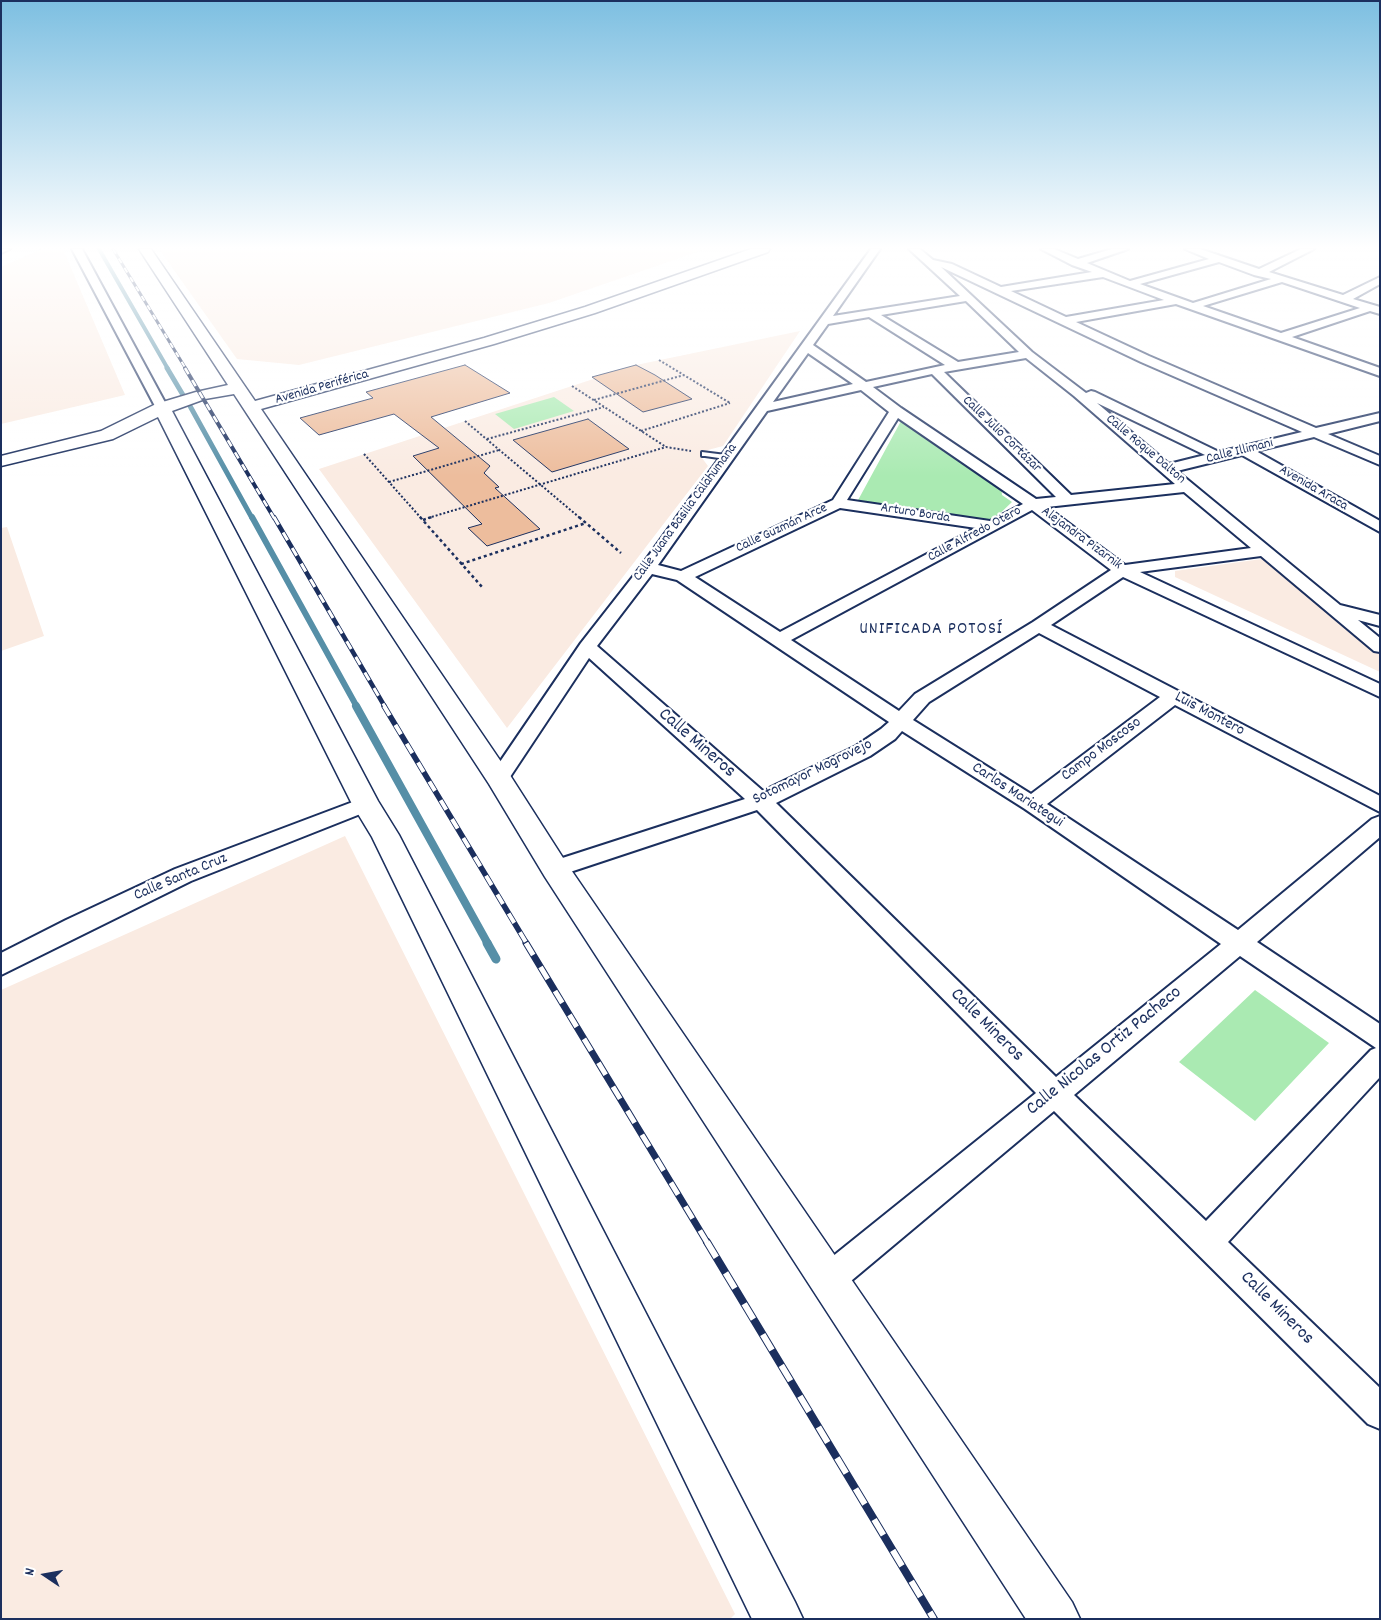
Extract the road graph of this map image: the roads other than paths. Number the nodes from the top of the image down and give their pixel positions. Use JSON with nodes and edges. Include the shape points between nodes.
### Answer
{"nodes":[{"id":1,"x":117,"y":325,"type":"edge"},
{"id":2,"x":195,"y":325,"type":"edge"},
{"id":3,"x":509,"y":325,"type":"edge"},
{"id":4,"x":543,"y":325,"type":"edge"},
{"id":5,"x":821,"y":325,"type":"edge"},
{"id":6,"x":889,"y":325,"type":"edge"},
{"id":7,"x":996,"y":325,"type":"edge"},
{"id":8,"x":1071,"y":325,"type":"edge"},
{"id":9,"x":1246,"y":325,"type":"edge"},
{"id":10,"x":1324,"y":325,"type":"edge"},
{"id":11,"x":1281,"y":337,"type":"junction"},
{"id":12,"x":806,"y":346,"type":"junction"},
{"id":13,"x":1028,"y":354,"type":"junction"},
{"id":14,"x":956,"y":366,"type":"junction"},
{"id":15,"x":935,"y":370,"type":"junction"},
{"id":16,"x":1380,"y":372,"type":"edge"},
{"id":17,"x":864,"y":386,"type":"junction"},
{"id":18,"x":1078,"y":393,"type":"junction"},
{"id":19,"x":244,"y":397,"type":"junction"},
{"id":20,"x":162,"y":408,"type":"junction"},
{"id":21,"x":762,"y":408,"type":"junction"},
{"id":22,"x":896,"y":411,"type":"junction"},
{"id":23,"x":1380,"y":417,"type":"edge"},
{"id":24,"x":1313,"y":433,"type":"junction"},
{"id":25,"x":1246,"y":451,"type":"junction"},
{"id":26,"x":705,"y":454,"type":"road end"},
{"id":27,"x":726,"y":457,"type":"junction"},
{"id":28,"x":1219,"y":457,"type":"junction"},
{"id":29,"x":1,"y":461,"type":"edge"},
{"id":30,"x":1380,"y":461,"type":"edge"},
{"id":31,"x":1166,"y":469,"type":"junction"},
{"id":32,"x":1188,"y":486,"type":"junction"},
{"id":33,"x":1067,"y":500,"type":"junction"},
{"id":34,"x":838,"y":503,"type":"junction"},
{"id":35,"x":1033,"y":504,"type":"junction"},
{"id":36,"x":992,"y":526,"type":"junction"},
{"id":37,"x":1379,"y":526,"type":"edge"},
{"id":38,"x":1265,"y":551,"type":"junction"},
{"id":39,"x":648,"y":568,"type":"junction"},
{"id":40,"x":1122,"y":570,"type":"junction"},
{"id":41,"x":683,"y":576,"type":"junction"},
{"id":42,"x":1333,"y":608,"type":"junction"},
{"id":43,"x":1380,"y":621,"type":"edge"},
{"id":44,"x":1039,"y":626,"type":"junction"},
{"id":45,"x":780,"y":639,"type":"junction"},
{"id":46,"x":1380,"y":647,"type":"edge"},
{"id":47,"x":587,"y":648,"type":"junction"},
{"id":48,"x":1380,"y":691,"type":"edge"},
{"id":49,"x":1173,"y":696,"type":"junction"},
{"id":50,"x":900,"y":720,"type":"junction"},
{"id":51,"x":499,"y":778,"type":"junction"},
{"id":52,"x":761,"y":801,"type":"junction"},
{"id":53,"x":366,"y":804,"type":"junction"},
{"id":54,"x":1032,"y":804,"type":"junction"},
{"id":55,"x":1380,"y":805,"type":"edge"},
{"id":56,"x":1376,"y":833,"type":"edge"},
{"id":57,"x":555,"y":869,"type":"junction"},
{"id":58,"x":1238,"y":944,"type":"junction"},
{"id":59,"x":1,"y":965,"type":"edge"},
{"id":60,"x":1380,"y":1038,"type":"edge"},
{"id":61,"x":1380,"y":1058,"type":"edge"},
{"id":62,"x":1054,"y":1094,"type":"junction"},
{"id":63,"x":1207,"y":1242,"type":"junction"},
{"id":64,"x":828,"y":1280,"type":"junction"},
{"id":65,"x":1380,"y":1412,"type":"edge"},
{"id":66,"x":778,"y":1619,"type":"edge"},
{"id":67,"x":1055,"y":1619,"type":"edge"}],
"edges":[{"from":1,"to":20,"type":"street"},
{"from":2,"to":19,"type":"street"},
{"from":3,"to":19,"type":"street","name":"Avenida Periférica"},
{"from":4,"to":19,"type":"street","name":"Avenida Periférica","via":[[490,341]]},
{"from":5,"to":12,"type":"street","name":"Calle Juana Basilia Calahumana"},
{"from":6,"to":14,"type":"street"},
{"from":7,"to":13,"type":"street","name":"Calle Roque Dalton"},
{"from":8,"to":24,"type":"street"},
{"from":9,"to":11,"type":"street"},
{"from":10,"to":11,"type":"street"},
{"from":11,"to":16,"type":"street"},
{"from":12,"to":17,"type":"street","name":"Alejandra Pizarnik"},
{"from":12,"to":21,"type":"street","name":"Calle Juana Basilia Calahumana"},
{"from":13,"to":14,"type":"street"},
{"from":13,"to":18,"type":"street","name":"Calle Roque Dalton"},
{"from":14,"to":15,"type":"street"},
{"from":15,"to":17,"type":"street"},
{"from":15,"to":33,"type":"street","name":"Calle Julio Cortázar"},
{"from":17,"to":21,"type":"street"},
{"from":17,"to":22,"type":"street","name":"Alejandra Pizarnik"},
{"from":18,"to":28,"type":"street","via":[[1095,396]]},
{"from":18,"to":31,"type":"street","name":"Calle Roque Dalton"},
{"from":19,"to":20,"type":"street","name":"Avenida Periférica","via":[[202,395]]},
{"from":19,"to":51,"type":"street"},
{"from":20,"to":29,"type":"street","name":"Avenida Periférica","via":[[107,435]]},
{"from":20,"to":53,"type":"street"},
{"from":21,"to":27,"type":"street","name":"Calle Juana Basilia Calahumana"},
{"from":22,"to":34,"type":"street","name":"Calle Guzmán Arce"},
{"from":22,"to":35,"type":"street","name":"Alejandra Pizarnik"},
{"from":23,"to":24,"type":"street","name":"Calle Illimani"},
{"from":24,"to":25,"type":"street","name":"Calle Illimani"},
{"from":24,"to":30,"type":"street"},
{"from":25,"to":28,"type":"street","name":"Calle Illimani"},
{"from":25,"to":37,"type":"street","name":"Avenida Araca"},
{"from":26,"to":27,"type":"lane"},
{"from":27,"to":39,"type":"street","name":"Calle Juana Basilia Calahumana"},
{"from":28,"to":31,"type":"street","name":"Calle Illimani"},
{"from":31,"to":32,"type":"street","name":"Calle Roque Dalton"},
{"from":32,"to":33,"type":"street","name":"Calle Alfredo Otero"},
{"from":32,"to":38,"type":"street","name":"Calle Roque Dalton"},
{"from":33,"to":35,"type":"street","name":"Calle Alfredo Otero"},
{"from":34,"to":36,"type":"street","name":"Arturo Borda"},
{"from":34,"to":41,"type":"street","name":"Calle Guzmán Arce"},
{"from":35,"to":36,"type":"street","name":"Calle Alfredo Otero"},
{"from":35,"to":40,"type":"street","name":"Alejandra Pizarnik"},
{"from":36,"to":45,"type":"street","name":"Calle Alfredo Otero"},
{"from":38,"to":40,"type":"street","name":"Sotomayor Mogrovejo"},
{"from":38,"to":42,"type":"street","name":"Calle Roque Dalton"},
{"from":39,"to":41,"type":"street","name":"Carlos Mariategui"},
{"from":39,"to":47,"type":"street","name":"Calle Juana Basilia Calahumana"},
{"from":40,"to":44,"type":"street","name":"Sotomayor Mogrovejo"},
{"from":40,"to":48,"type":"street","name":"Alejandra Pizarnik"},
{"from":41,"to":45,"type":"street","name":"Carlos Mariategui"},
{"from":42,"to":43,"type":"street"},
{"from":42,"to":46,"type":"street","name":"Calle Roque Dalton"},
{"from":44,"to":49,"type":"street","name":"Luis Montero"},
{"from":44,"to":50,"type":"street","name":"Sotomayor Mogrovejo","via":[[922,698]]},
{"from":45,"to":50,"type":"street","name":"Carlos Mariategui"},
{"from":47,"to":51,"type":"street","name":"Calle Juana Basilia Calahumana"},
{"from":47,"to":52,"type":"street","name":"Calle Mineros"},
{"from":49,"to":54,"type":"street","name":"Campo Moscoso"},
{"from":49,"to":55,"type":"street","name":"Luis Montero"},
{"from":50,"to":52,"type":"street","name":"Sotomayor Mogrovejo","via":[[888,734],[864,751]]},
{"from":50,"to":54,"type":"street","name":"Carlos Mariategui"},
{"from":51,"to":57,"type":"street"},
{"from":52,"to":57,"type":"street","name":"Sotomayor Mogrovejo"},
{"from":52,"to":62,"type":"street","name":"Calle Mineros"},
{"from":53,"to":59,"type":"street","name":"Calle Santa Cruz","via":[[183,875]]},
{"from":53,"to":66,"type":"street","via":[[385,835]]},
{"from":54,"to":58,"type":"street","name":"Carlos Mariategui"},
{"from":56,"to":58,"type":"street","name":"Calle Nicolas Ortiz Pacheco"},
{"from":57,"to":64,"type":"street"},
{"from":58,"to":60,"type":"street","name":"Carlos Mariategui"},
{"from":58,"to":62,"type":"street","name":"Calle Nicolas Ortiz Pacheco"},
{"from":61,"to":63,"type":"street"},
{"from":62,"to":63,"type":"street","name":"Calle Mineros"},
{"from":62,"to":64,"type":"street","name":"Calle Nicolas Ortiz Pacheco"},
{"from":63,"to":65,"type":"street","name":"Calle Mineros"},
{"from":64,"to":67,"type":"street"}]}
